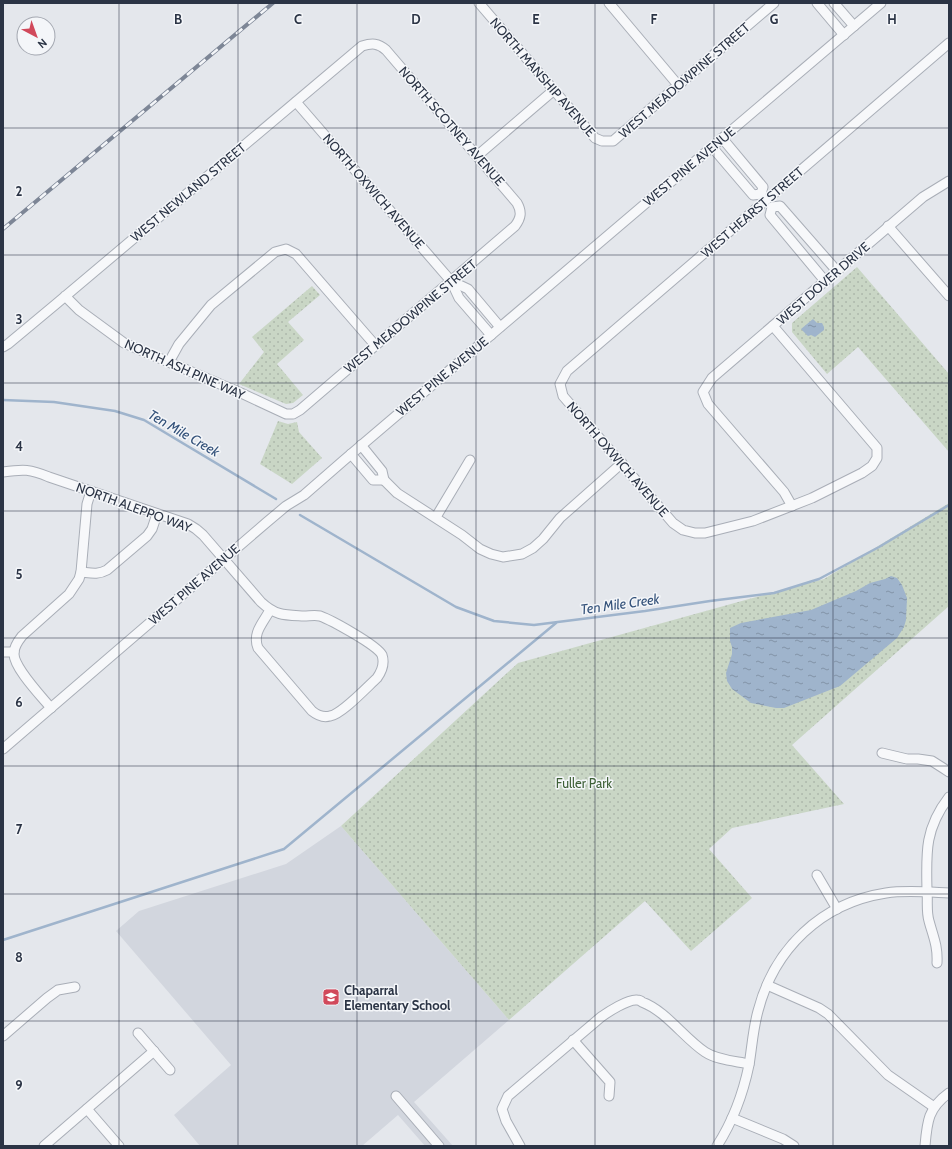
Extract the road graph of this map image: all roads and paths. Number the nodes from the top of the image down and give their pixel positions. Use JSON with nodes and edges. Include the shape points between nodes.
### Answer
{"nodes":[{"id":1,"x":479,"y":3,"type":"edge"},
{"id":2,"x":609,"y":3,"type":"edge"},
{"id":3,"x":774,"y":3,"type":"edge"},
{"id":4,"x":817,"y":3,"type":"edge"},
{"id":5,"x":834,"y":3,"type":"edge"},
{"id":6,"x":881,"y":3,"type":"edge"},
{"id":7,"x":854,"y":26,"type":"junction"},
{"id":8,"x":844,"y":35,"type":"junction"},
{"id":9,"x":949,"y":43,"type":"edge"},
{"id":10,"x":376,"y":44,"type":"joint"},
{"id":11,"x":678,"y":85,"type":"junction"},
{"id":12,"x":554,"y":90,"type":"junction"},
{"id":13,"x":296,"y":102,"type":"junction"},
{"id":14,"x":722,"y":138,"type":"junction"},
{"id":15,"x":613,"y":141,"type":"joint"},
{"id":16,"x":712,"y":147,"type":"junction"},
{"id":17,"x":477,"y":156,"type":"junction"},
{"id":18,"x":949,"y":181,"type":"edge"},
{"id":19,"x":763,"y":197,"type":"junction"},
{"id":20,"x":772,"y":207,"type":"junction"},
{"id":21,"x":521,"y":214,"type":"joint"},
{"id":22,"x":888,"y":226,"type":"junction"},
{"id":23,"x":836,"y":271,"type":"junction"},
{"id":24,"x":451,"y":281,"type":"junction"},
{"id":25,"x":825,"y":281,"type":"junction"},
{"id":26,"x":65,"y":296,"type":"junction"},
{"id":27,"x":949,"y":296,"type":"edge"},
{"id":28,"x":773,"y":326,"type":"junction"},
{"id":29,"x":500,"y":327,"type":"junction"},
{"id":30,"x":491,"y":335,"type":"junction"},
{"id":31,"x":375,"y":345,"type":"junction"},
{"id":32,"x":3,"y":347,"type":"edge"},
{"id":33,"x":169,"y":362,"type":"junction"},
{"id":34,"x":560,"y":384,"type":"joint"},
{"id":35,"x":293,"y":414,"type":"joint"},
{"id":36,"x":361,"y":445,"type":"junction"},
{"id":37,"x":351,"y":454,"type":"junction"},
{"id":38,"x":470,"y":460,"type":"dead end"},
{"id":39,"x":622,"y":463,"type":"junction"},
{"id":40,"x":3,"y":472,"type":"edge"},
{"id":41,"x":384,"y":480,"type":"junction"},
{"id":42,"x":91,"y":491,"type":"junction"},
{"id":43,"x":792,"y":506,"type":"junction"},
{"id":44,"x":157,"y":514,"type":"junction"},
{"id":45,"x":436,"y":517,"type":"junction"},
{"id":46,"x":224,"y":559,"type":"junction"},
{"id":47,"x":81,"y":572,"type":"junction"},
{"id":48,"x":270,"y":610,"type":"junction"},
{"id":49,"x":3,"y":652,"type":"edge"},
{"id":50,"x":14,"y":652,"type":"junction"},
{"id":51,"x":51,"y":708,"type":"junction"},
{"id":52,"x":3,"y":749,"type":"edge"},
{"id":53,"x":882,"y":752,"type":"dead end"},
{"id":54,"x":949,"y":772,"type":"edge"},
{"id":55,"x":949,"y":797,"type":"edge"},
{"id":56,"x":817,"y":875,"type":"dead end"},
{"id":57,"x":927,"y":892,"type":"junction"},
{"id":58,"x":949,"y":893,"type":"edge"},
{"id":59,"x":837,"y":908,"type":"junction"},
{"id":60,"x":938,"y":963,"type":"dead end"},
{"id":61,"x":767,"y":986,"type":"junction"},
{"id":62,"x":75,"y":987,"type":"dead end"},
{"id":63,"x":138,"y":1033,"type":"dead end"},
{"id":64,"x":3,"y":1036,"type":"edge"},
{"id":65,"x":573,"y":1040,"type":"junction"},
{"id":66,"x":154,"y":1051,"type":"junction"},
{"id":67,"x":749,"y":1064,"type":"junction"},
{"id":68,"x":170,"y":1070,"type":"dead end"},
{"id":69,"x":949,"y":1093,"type":"edge"},
{"id":70,"x":396,"y":1096,"type":"dead end"},
{"id":71,"x":609,"y":1096,"type":"dead end"},
{"id":72,"x":934,"y":1106,"type":"junction"},
{"id":73,"x":87,"y":1109,"type":"junction"},
{"id":74,"x":732,"y":1118,"type":"junction"},
{"id":75,"x":44,"y":1146,"type":"edge"},
{"id":76,"x":119,"y":1146,"type":"edge"},
{"id":77,"x":439,"y":1146,"type":"edge"},
{"id":78,"x":520,"y":1146,"type":"edge"},
{"id":79,"x":717,"y":1146,"type":"edge"},
{"id":80,"x":794,"y":1146,"type":"edge"},
{"id":81,"x":925,"y":1146,"type":"edge"}],
"edges":[{"from":1,"to":12,"type":"street","name":"NORTH MANSHIP AVENUE"},
{"from":2,"to":11,"type":"street"},
{"from":3,"to":11,"type":"street","name":"WEST MEADOWPINE STREET"},
{"from":4,"to":8,"type":"street"},
{"from":5,"to":7,"type":"street"},
{"from":6,"to":7,"type":"street","name":"WEST PINE AVENUE"},
{"from":7,"to":8,"type":"street","name":"WEST PINE AVENUE"},
{"from":8,"to":14,"type":"street","name":"WEST PINE AVENUE"},
{"from":9,"to":19,"type":"street","name":"WEST HEARST STREET"},
{"from":10,"to":13,"type":"street","name":"WEST NEWLAND STREET","via":[[362,46]]},
{"from":10,"to":17,"type":"street","name":"NORTH SCOTNEY AVENUE","via":[[386,50]]},
{"from":11,"to":15,"type":"street","name":"WEST MEADOWPINE STREET"},
{"from":12,"to":15,"type":"street","name":"NORTH MANSHIP AVENUE","via":[[595,138]]},
{"from":12,"to":17,"type":"street"},
{"from":13,"to":24,"type":"street","name":"NORTH OXWICH AVENUE"},
{"from":13,"to":26,"type":"street","name":"WEST NEWLAND STREET"},
{"from":14,"to":16,"type":"street","name":"WEST PINE AVENUE"},
{"from":14,"to":19,"type":"street","via":[[763,186]]},
{"from":16,"to":19,"type":"street","via":[[753,195]]},
{"from":16,"to":29,"type":"street","name":"WEST PINE AVENUE"},
{"from":17,"to":21,"type":"street","name":"NORTH SCOTNEY AVENUE","via":[[517,203]]},
{"from":18,"to":22,"type":"street","name":"WEST DOVER DRIVE","via":[[923,197]]},
{"from":19,"to":20,"type":"street"},
{"from":19,"to":34,"type":"street","name":"WEST HEARST STREET","via":[[567,371]]},
{"from":20,"to":23,"type":"street","via":[[780,206]]},
{"from":20,"to":25,"type":"street","via":[[770,215]]},
{"from":21,"to":24,"type":"street","name":"WEST MEADOWPINE STREET","via":[[515,226]]},
{"from":22,"to":23,"type":"street","name":"WEST DOVER DRIVE"},
{"from":22,"to":27,"type":"street"},
{"from":23,"to":25,"type":"street","name":"WEST DOVER DRIVE"},
{"from":24,"to":29,"type":"street","name":"NORTH OXWICH AVENUE","via":[[468,289]]},
{"from":24,"to":30,"type":"street","name":"NORTH OXWICH AVENUE","via":[[459,298]]},
{"from":24,"to":31,"type":"street","name":"WEST MEADOWPINE STREET"},
{"from":25,"to":28,"type":"street","name":"WEST DOVER DRIVE"},
{"from":26,"to":32,"type":"street","name":"WEST NEWLAND STREET"},
{"from":26,"to":33,"type":"street","name":"NORTH ASH PINE WAY","via":[[79,310],[124,343]]},
{"from":28,"to":43,"type":"street","name":"WEST DOVER DRIVE","via":[[712,378],[703,392],[708,404],[784,492]]},
{"from":28,"to":43,"type":"street","via":[[877,448],[877,458],[872,466],[862,473]]},
{"from":29,"to":30,"type":"street","name":"WEST PINE AVENUE"},
{"from":30,"to":36,"type":"street","name":"WEST PINE AVENUE"},
{"from":31,"to":33,"type":"street","via":[[296,254],[286,249],[275,252],[211,305],[179,344]]},
{"from":31,"to":35,"type":"street","name":"WEST MEADOWPINE STREET"},
{"from":33,"to":35,"type":"street","name":"NORTH ASH PINE WAY","via":[[286,414]]},
{"from":34,"to":39,"type":"street","name":"NORTH OXWICH AVENUE","via":[[563,396]]},
{"from":36,"to":37,"type":"street","name":"WEST PINE AVENUE"},
{"from":36,"to":41,"type":"street","via":[[382,471]]},
{"from":37,"to":41,"type":"street","via":[[373,480]]},
{"from":37,"to":46,"type":"street","name":"WEST PINE AVENUE"},
{"from":38,"to":45,"type":"street"},
{"from":39,"to":43,"type":"street","name":"NORTH OXWICH AVENUE","via":[[673,523],[683,530],[705,533],[753,521]]},
{"from":39,"to":45,"type":"street","via":[[560,518],[543,539],[522,554],[503,557],[491,554]]},
{"from":40,"to":42,"type":"street","name":"NORTH ALEPPO WAY","via":[[35,472]]},
{"from":41,"to":45,"type":"street","via":[[397,493]]},
{"from":42,"to":44,"type":"street","name":"NORTH ALEPPO WAY"},
{"from":42,"to":47,"type":"street","via":[[87,504]]},
{"from":44,"to":46,"type":"street","name":"NORTH ALEPPO WAY","via":[[196,529]]},
{"from":44,"to":47,"type":"street","via":[[147,536],[107,570],[95,574]]},
{"from":46,"to":48,"type":"street","name":"NORTH ALEPPO WAY"},
{"from":46,"to":51,"type":"street","name":"WEST PINE AVENUE"},
{"from":47,"to":50,"type":"street","via":[[69,594],[22,636],[16,643]]},
{"from":48,"to":48,"type":"street","via":[[256,636],[258,648],[318,715],[324,717],[339,712],[381,672],[383,660],[379,650],[330,620]]},
{"from":49,"to":50,"type":"street"},
{"from":50,"to":51,"type":"street","via":[[17,666]]},
{"from":51,"to":52,"type":"street","name":"WEST PINE AVENUE"},
{"from":53,"to":54,"type":"street","via":[[932,762]]},
{"from":55,"to":57,"type":"street","via":[[938,813],[930,832]]},
{"from":56,"to":59,"type":"street"},
{"from":57,"to":58,"type":"street"},
{"from":57,"to":59,"type":"street","via":[[886,893],[866,897]]},
{"from":57,"to":60,"type":"street","via":[[928,920],[935,939]]},
{"from":59,"to":61,"type":"street","via":[[809,927],[792,944]]},
{"from":61,"to":67,"type":"street","via":[[758,1010]]},
{"from":61,"to":72,"type":"street","via":[[828,1014],[888,1075]]},
{"from":62,"to":64,"type":"street","via":[[58,990]]},
{"from":63,"to":66,"type":"street"},
{"from":65,"to":67,"type":"street","via":[[609,1011],[636,1000],[649,1005],[667,1018],[705,1052]]},
{"from":65,"to":71,"type":"street","via":[[610,1082]]},
{"from":65,"to":78,"type":"street","via":[[508,1096],[502,1109]]},
{"from":66,"to":68,"type":"street"},
{"from":66,"to":73,"type":"street"},
{"from":67,"to":74,"type":"street"},
{"from":69,"to":72,"type":"street"},
{"from":70,"to":77,"type":"street"},
{"from":72,"to":81,"type":"street","via":[[928,1121]]},
{"from":73,"to":75,"type":"street"},
{"from":73,"to":76,"type":"street"},
{"from":74,"to":79,"type":"street"},
{"from":74,"to":80,"type":"street"}]}
